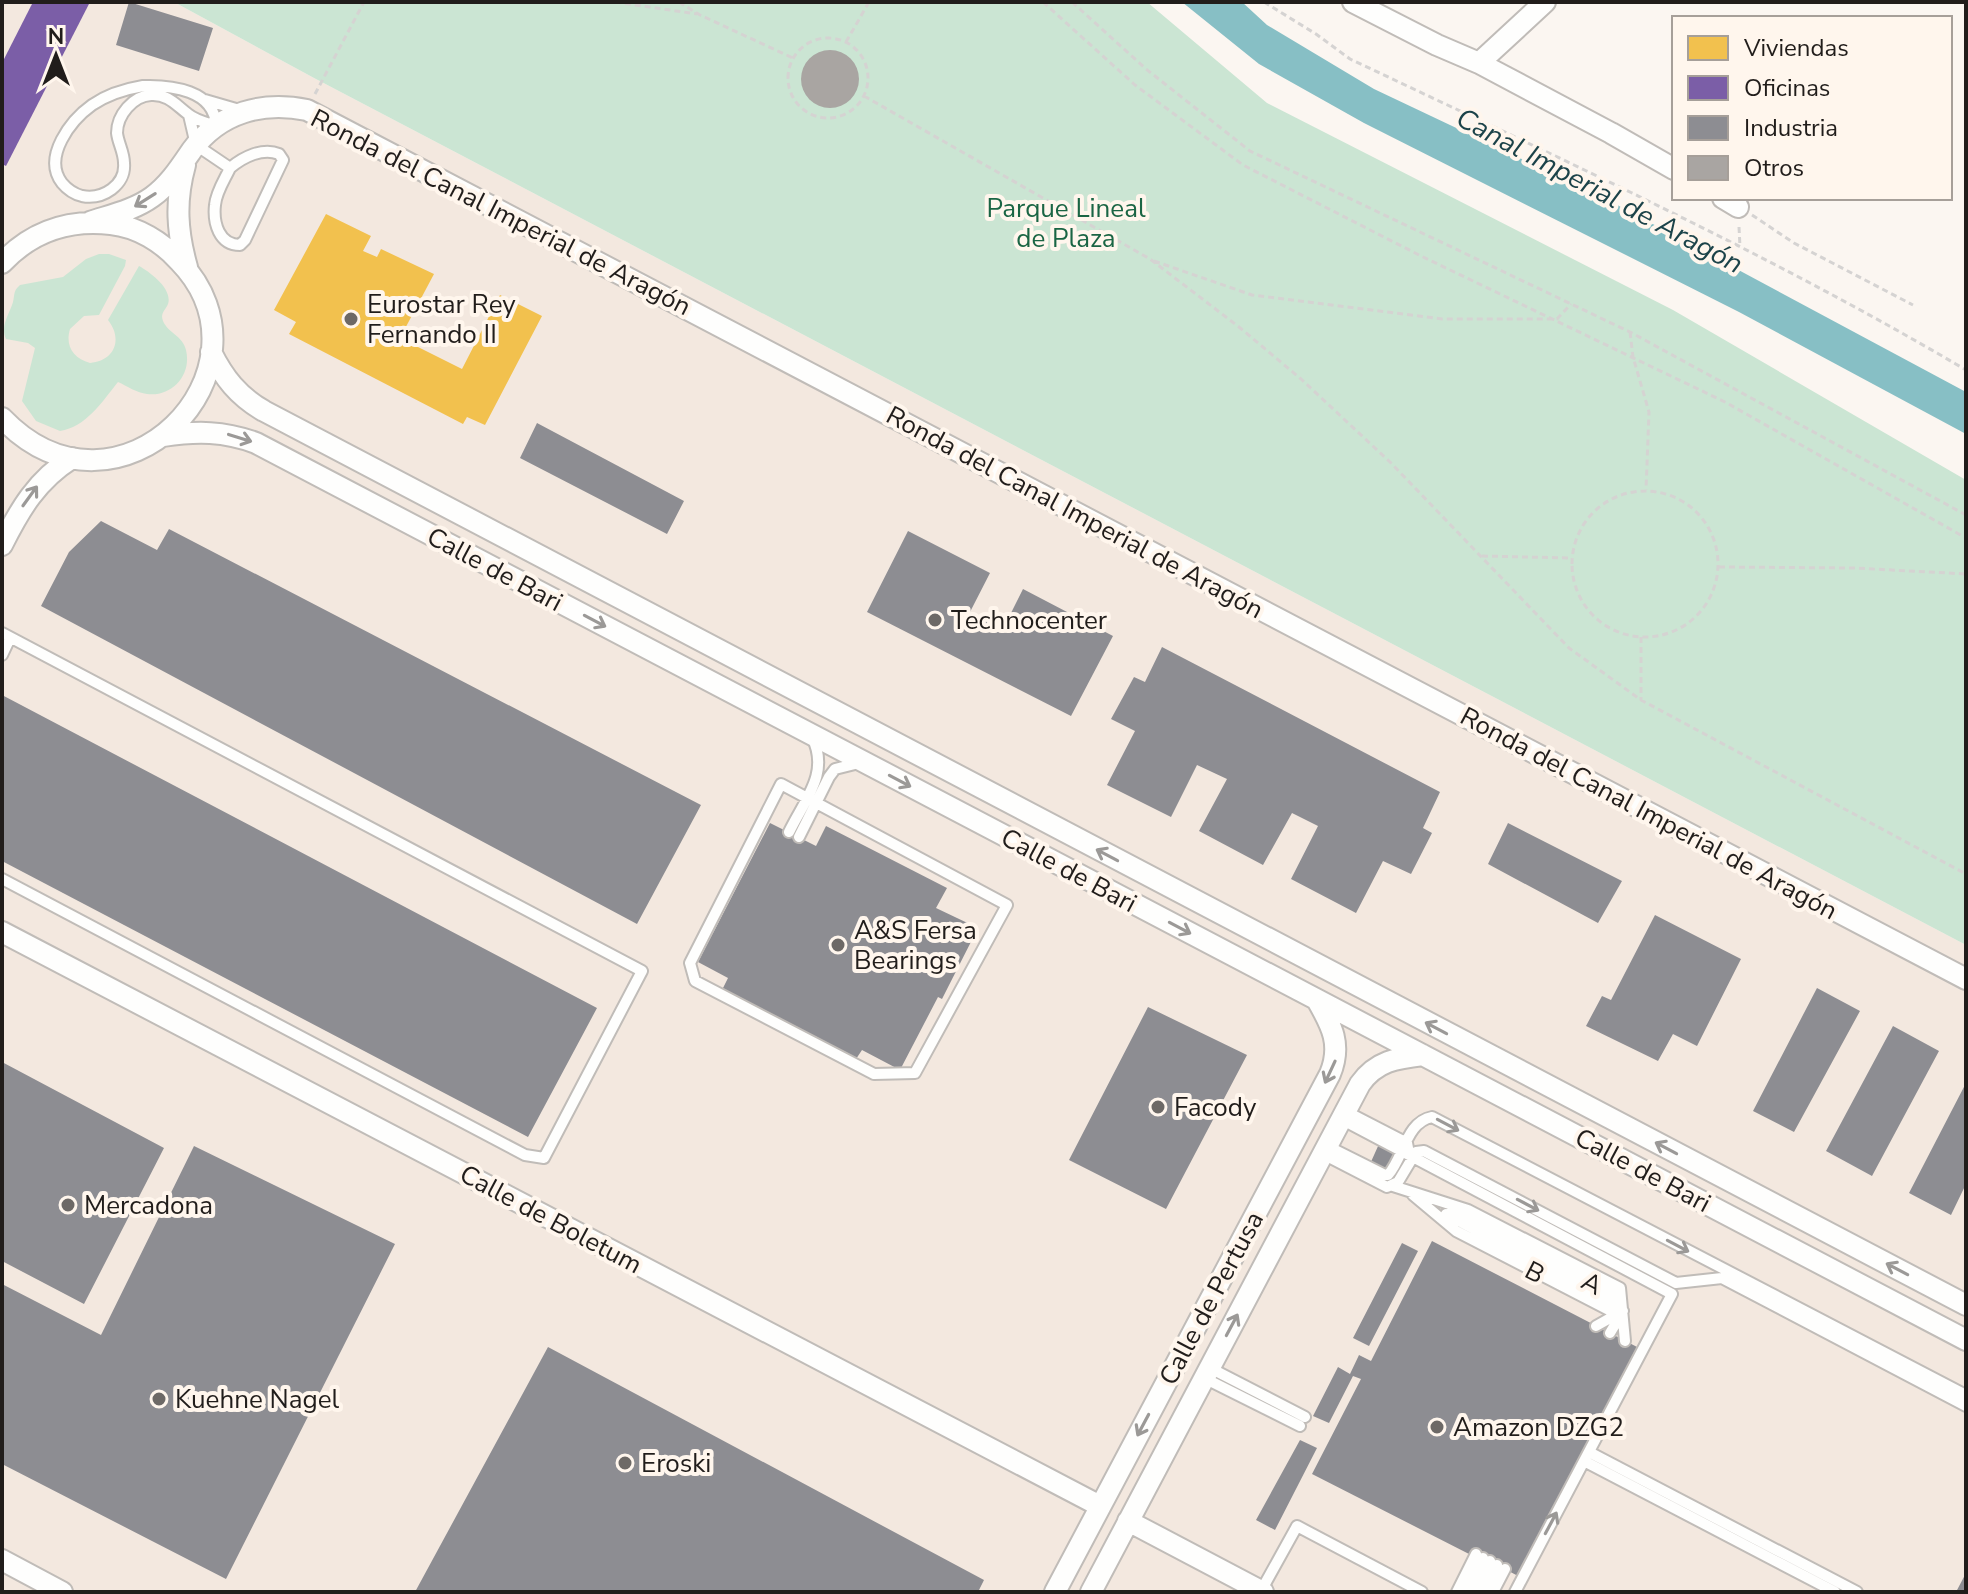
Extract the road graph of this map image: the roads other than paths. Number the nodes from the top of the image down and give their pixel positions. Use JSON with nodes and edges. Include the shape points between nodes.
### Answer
{"nodes":[{"id":1,"x":1353,"y":2,"type":"edge"},
{"id":2,"x":1545,"y":2,"type":"edge"},
{"id":3,"x":1479,"y":63,"type":"junction"},
{"id":4,"x":205,"y":100,"type":"junction"},
{"id":5,"x":245,"y":111,"type":"junction"},
{"id":6,"x":189,"y":115,"type":"junction"},
{"id":7,"x":216,"y":126,"type":"junction"},
{"id":8,"x":192,"y":151,"type":"junction"},
{"id":9,"x":230,"y":168,"type":"junction"},
{"id":10,"x":1672,"y":168,"type":"edge"},
{"id":11,"x":90,"y":222,"type":"junction"},
{"id":12,"x":34,"y":237,"type":"junction"},
{"id":13,"x":2,"y":243,"type":"edge"},
{"id":14,"x":2,"y":263,"type":"edge"},
{"id":15,"x":187,"y":269,"type":"junction"},
{"id":16,"x":211,"y":352,"type":"junction"},
{"id":17,"x":2,"y":418,"type":"edge"},
{"id":18,"x":163,"y":436,"type":"junction"},
{"id":19,"x":72,"y":458,"type":"junction"},
{"id":20,"x":2,"y":545,"type":"edge"},
{"id":21,"x":6,"y":636,"type":"edge"},
{"id":22,"x":2,"y":655,"type":"edge"},
{"id":23,"x":811,"y":735,"type":"junction"},
{"id":24,"x":865,"y":763,"type":"junction"},
{"id":25,"x":811,"y":800,"type":"junction"},
{"id":26,"x":794,"y":835,"type":"dead end"},
{"id":27,"x":2,"y":879,"type":"edge"},
{"id":28,"x":2,"y":932,"type":"edge"},
{"id":29,"x":1966,"y":979,"type":"edge"},
{"id":30,"x":1317,"y":1000,"type":"junction"},
{"id":31,"x":1423,"y":1055,"type":"junction"},
{"id":32,"x":1343,"y":1115,"type":"junction"},
{"id":33,"x":1325,"y":1150,"type":"junction"},
{"id":34,"x":1407,"y":1151,"type":"junction"},
{"id":35,"x":1385,"y":1175,"type":"junction"},
{"id":36,"x":1399,"y":1186,"type":"junction"},
{"id":37,"x":1966,"y":1305,"type":"edge"},
{"id":38,"x":1623,"y":1311,"type":"junction"},
{"id":39,"x":1610,"y":1333,"type":"junction"},
{"id":40,"x":1966,"y":1340,"type":"edge"},
{"id":41,"x":1207,"y":1373,"type":"junction"},
{"id":42,"x":1966,"y":1395,"type":"edge"},
{"id":43,"x":1966,"y":1406,"type":"edge"},
{"id":44,"x":1303,"y":1422,"type":"dead end"},
{"id":45,"x":1587,"y":1456,"type":"junction"},
{"id":46,"x":1100,"y":1506,"type":"junction"},
{"id":47,"x":1128,"y":1521,"type":"junction"},
{"id":48,"x":2,"y":1560,"type":"edge"},
{"id":49,"x":1490,"y":1561,"type":"junction"},
{"id":50,"x":1262,"y":1591,"type":"edge"},
{"id":51,"x":62,"y":1592,"type":"edge"},
{"id":52,"x":1055,"y":1592,"type":"edge"},
{"id":53,"x":1091,"y":1592,"type":"edge"},
{"id":54,"x":1422,"y":1592,"type":"edge"},
{"id":55,"x":1457,"y":1592,"type":"edge"},
{"id":56,"x":1466,"y":1592,"type":"edge"},
{"id":57,"x":1475,"y":1592,"type":"edge"},
{"id":58,"x":1484,"y":1592,"type":"edge"},
{"id":59,"x":1493,"y":1592,"type":"edge"},
{"id":60,"x":1515,"y":1592,"type":"edge"},
{"id":61,"x":1835,"y":1592,"type":"edge"},
{"id":62,"x":1857,"y":1592,"type":"edge"}],
"edges":[{"from":1,"to":3,"type":"street"},
{"from":2,"to":3,"type":"street"},
{"from":3,"to":10,"type":"street"},
{"from":4,"to":5,"type":"lane"},
{"from":4,"to":6,"type":"lane","via":[[167,86],[128,88],[105,97],[81,114],[60,144],[58,177],[78,195],[112,189],[124,169],[117,135],[121,117],[143,96],[173,100]]},
{"from":4,"to":7,"type":"lane"},
{"from":5,"to":7,"type":"street","name":"Ronda del Canal Imperial de Aragón"},
{"from":5,"to":29,"type":"street","name":"Ronda del Canal Imperial de Aragón","via":[[266,106],[307,110]]},
{"from":6,"to":7,"type":"lane"},
{"from":6,"to":8,"type":"lane"},
{"from":7,"to":8,"type":"street","name":"Ronda del Canal Imperial de Aragón"},
{"from":8,"to":9,"type":"lane"},
{"from":8,"to":11,"type":"street","name":"Ronda del Canal Imperial de Aragón","one_way":true,"via":[[153,196]]},
{"from":8,"to":15,"type":"street","via":[[179,190],[177,220]]},
{"from":9,"to":9,"type":"lane","via":[[216,215],[220,236],[240,245],[283,160],[266,151]]},
{"from":11,"to":12,"type":"street"},
{"from":11,"to":15,"type":"street","via":[[144,234]]},
{"from":12,"to":13,"type":"street"},
{"from":12,"to":14,"type":"street"},
{"from":15,"to":16,"type":"street","via":[[207,308]]},
{"from":16,"to":18,"type":"street","via":[[201,390]]},
{"from":37,"to":16,"type":"street","name":"Calle de Bari","one_way":true,"via":[[264,411],[229,383]]},
{"from":17,"to":19,"type":"street","via":[[43,449]]},
{"from":18,"to":19,"type":"street","via":[[120,456]]},
{"from":18,"to":23,"type":"street","name":"Calle de Bari","one_way":true,"via":[[216,432],[256,443]]},
{"from":20,"to":19,"type":"street","one_way":true,"via":[[31,493]]},
{"from":21,"to":22,"type":"lane"},
{"from":21,"to":27,"type":"lane","via":[[642,971],[544,1158],[525,1155]]},
{"from":23,"to":24,"type":"street","name":"Calle de Bari"},
{"from":23,"to":25,"type":"lane","via":[[820,761]]},
{"from":24,"to":25,"type":"lane","via":[[835,769]]},
{"from":24,"to":30,"type":"street","name":"Calle de Bari","one_way":true},
{"from":25,"to":25,"type":"lane","via":[[1007,905],[915,1073],[874,1074],[695,981],[690,963],[781,784]]},
{"from":25,"to":26,"type":"lane"},
{"from":28,"to":46,"type":"street","name":"Calle de Boletum"},
{"from":30,"to":31,"type":"street","name":"Calle de Bari"},
{"from":30,"to":46,"type":"street","name":"Calle de Pertusa","one_way":true,"via":[[1336,1043],[1330,1074]]},
{"from":31,"to":32,"type":"street","name":"Calle de Pertusa","via":[[1383,1063],[1368,1073]]},
{"from":31,"to":40,"type":"street","name":"Calle de Bari"},
{"from":32,"to":33,"type":"street","name":"Calle de Pertusa"},
{"from":32,"to":34,"type":"lane"},
{"from":33,"to":35,"type":"lane"},
{"from":33,"to":36,"type":"lane","via":[[1380,1185]]},
{"from":41,"to":33,"type":"street","name":"Calle de Pertusa","one_way":true},
{"from":34,"to":35,"type":"lane"},
{"from":34,"to":36,"type":"lane"},
{"from":34,"to":42,"type":"lane","one_way":true,"via":[[1416,1125],[1432,1117]]},
{"from":34,"to":43,"type":"lane","one_way":true,"via":[[1424,1151],[1676,1283],[1722,1278]]},
{"from":34,"to":45,"type":"lane","via":[[1672,1294]]},
{"from":35,"to":36,"type":"lane"},
{"from":36,"to":38,"type":"lane","name":"B"},
{"from":36,"to":38,"type":"lane","name":"A","via":[[1468,1210],[1620,1288]]},
{"from":38,"to":39,"type":"lane"},
{"from":38,"to":39,"type":"lane"},
{"from":38,"to":39,"type":"lane"},
{"from":41,"to":44,"type":"lane"},
{"from":41,"to":47,"type":"street","name":"Calle de Pertusa"},
{"from":60,"to":45,"type":"lane","one_way":true},
{"from":45,"to":61,"type":"lane"},
{"from":45,"to":62,"type":"lane"},
{"from":46,"to":52,"type":"street","name":"Calle de Pertusa"},
{"from":47,"to":50,"type":"street"},
{"from":47,"to":53,"type":"street","name":"Calle de Pertusa"},
{"from":48,"to":51,"type":"street"},
{"from":49,"to":55,"type":"lane"},
{"from":49,"to":56,"type":"lane"},
{"from":49,"to":57,"type":"lane"},
{"from":49,"to":58,"type":"lane"},
{"from":49,"to":59,"type":"lane"},
{"from":50,"to":54,"type":"lane","via":[[1297,1526]]}]}
